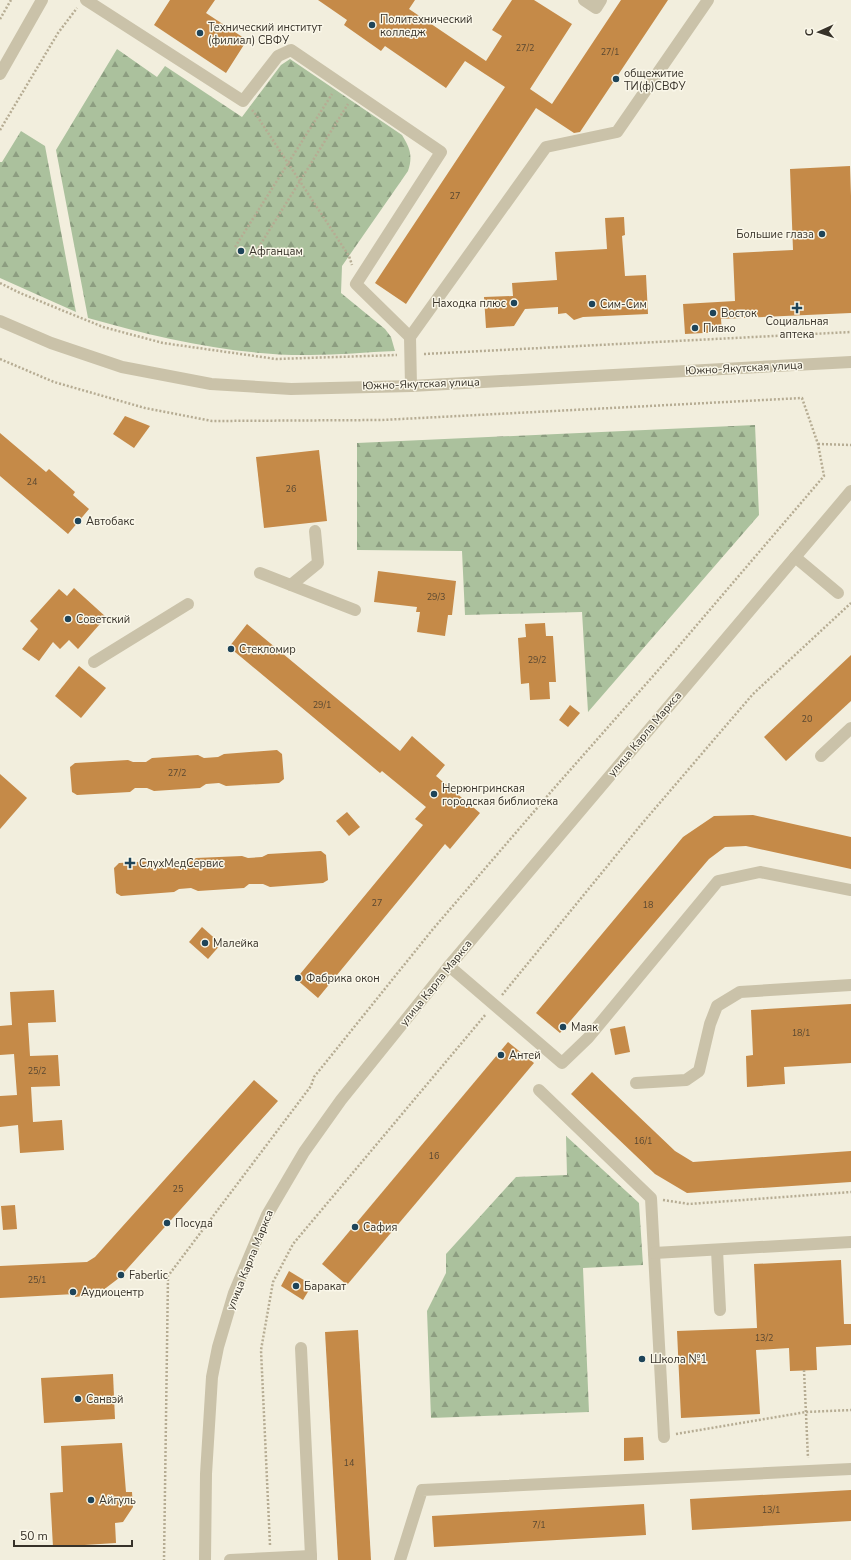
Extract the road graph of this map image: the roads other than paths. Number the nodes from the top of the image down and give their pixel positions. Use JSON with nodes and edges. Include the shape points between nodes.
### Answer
{"nodes":[{"id":1,"x":42,"y":0,"type":"edge"},
{"id":2,"x":584,"y":0,"type":"edge"},
{"id":3,"x":602,"y":0,"type":"edge"},
{"id":4,"x":708,"y":0,"type":"edge"},
{"id":5,"x":82,"y":3,"type":"edge"},
{"id":6,"x":0,"y":74,"type":"edge"},
{"id":7,"x":0,"y":321,"type":"edge"},
{"id":8,"x":410,"y":337,"type":"junction"},
{"id":9,"x":851,"y":362,"type":"edge"},
{"id":10,"x":411,"y":386,"type":"junction"},
{"id":11,"x":851,"y":491,"type":"edge"},
{"id":12,"x":315,"y":531,"type":"dead end"},
{"id":13,"x":795,"y":557,"type":"junction"},
{"id":14,"x":260,"y":573,"type":"dead end"},
{"id":15,"x":292,"y":585,"type":"junction"},
{"id":16,"x":838,"y":593,"type":"dead end"},
{"id":17,"x":188,"y":604,"type":"dead end"},
{"id":18,"x":355,"y":610,"type":"dead end"},
{"id":19,"x":94,"y":662,"type":"dead end"},
{"id":20,"x":851,"y":728,"type":"edge"},
{"id":21,"x":821,"y":756,"type":"dead end"},
{"id":22,"x":851,"y":890,"type":"edge"},
{"id":23,"x":450,"y":966,"type":"junction"},
{"id":24,"x":851,"y":985,"type":"edge"},
{"id":25,"x":636,"y":1083,"type":"dead end"},
{"id":26,"x":540,"y":1090,"type":"dead end"},
{"id":27,"x":851,"y":1242,"type":"edge"},
{"id":28,"x":717,"y":1250,"type":"junction"},
{"id":29,"x":654,"y":1253,"type":"junction"},
{"id":30,"x":720,"y":1310,"type":"dead end"},
{"id":31,"x":301,"y":1348,"type":"dead end"},
{"id":32,"x":664,"y":1436,"type":"road end"},
{"id":33,"x":851,"y":1469,"type":"edge"},
{"id":34,"x":311,"y":1558,"type":"edge"},
{"id":35,"x":205,"y":1560,"type":"edge"},
{"id":36,"x":230,"y":1560,"type":"edge"},
{"id":37,"x":400,"y":1560,"type":"edge"}],
"edges":[{"from":1,"to":6,"type":"street"},
{"from":2,"to":3,"type":"street","via":[[596,8]]},
{"from":4,"to":8,"type":"street","via":[[616,132],[546,147]]},
{"from":5,"to":8,"type":"street","via":[[243,101],[278,56],[290,50],[441,152],[356,284]]},
{"from":7,"to":10,"type":"street","name":"Южно-Якутская улица","via":[[51,343],[122,367],[211,384],[291,389]]},
{"from":8,"to":10,"type":"street"},
{"from":9,"to":10,"type":"street","name":"Южно-Якутская улица"},
{"from":11,"to":13,"type":"street","name":"улица Карла Маркса"},
{"from":12,"to":15,"type":"street","via":[[318,563]]},
{"from":13,"to":16,"type":"street"},
{"from":13,"to":23,"type":"street","name":"улица Карла Маркса"},
{"from":14,"to":15,"type":"street"},
{"from":15,"to":18,"type":"street"},
{"from":17,"to":19,"type":"street"},
{"from":20,"to":21,"type":"street"},
{"from":22,"to":23,"type":"street","via":[[760,872],[718,881],[588,1038],[562,1063]]},
{"from":23,"to":35,"type":"street","name":"улица Карла Маркса","via":[[341,1100],[304,1152],[267,1215],[237,1286],[218,1347],[212,1377],[206,1474]]},
{"from":24,"to":25,"type":"street","via":[[740,992],[717,1006],[699,1071],[686,1080]]},
{"from":26,"to":29,"type":"street","via":[[651,1198]]},
{"from":27,"to":28,"type":"street"},
{"from":28,"to":29,"type":"street"},
{"from":28,"to":30,"type":"street"},
{"from":29,"to":32,"type":"street"},
{"from":31,"to":34,"type":"street"},
{"from":33,"to":37,"type":"street","via":[[422,1490]]},
{"from":34,"to":36,"type":"street"}]}
